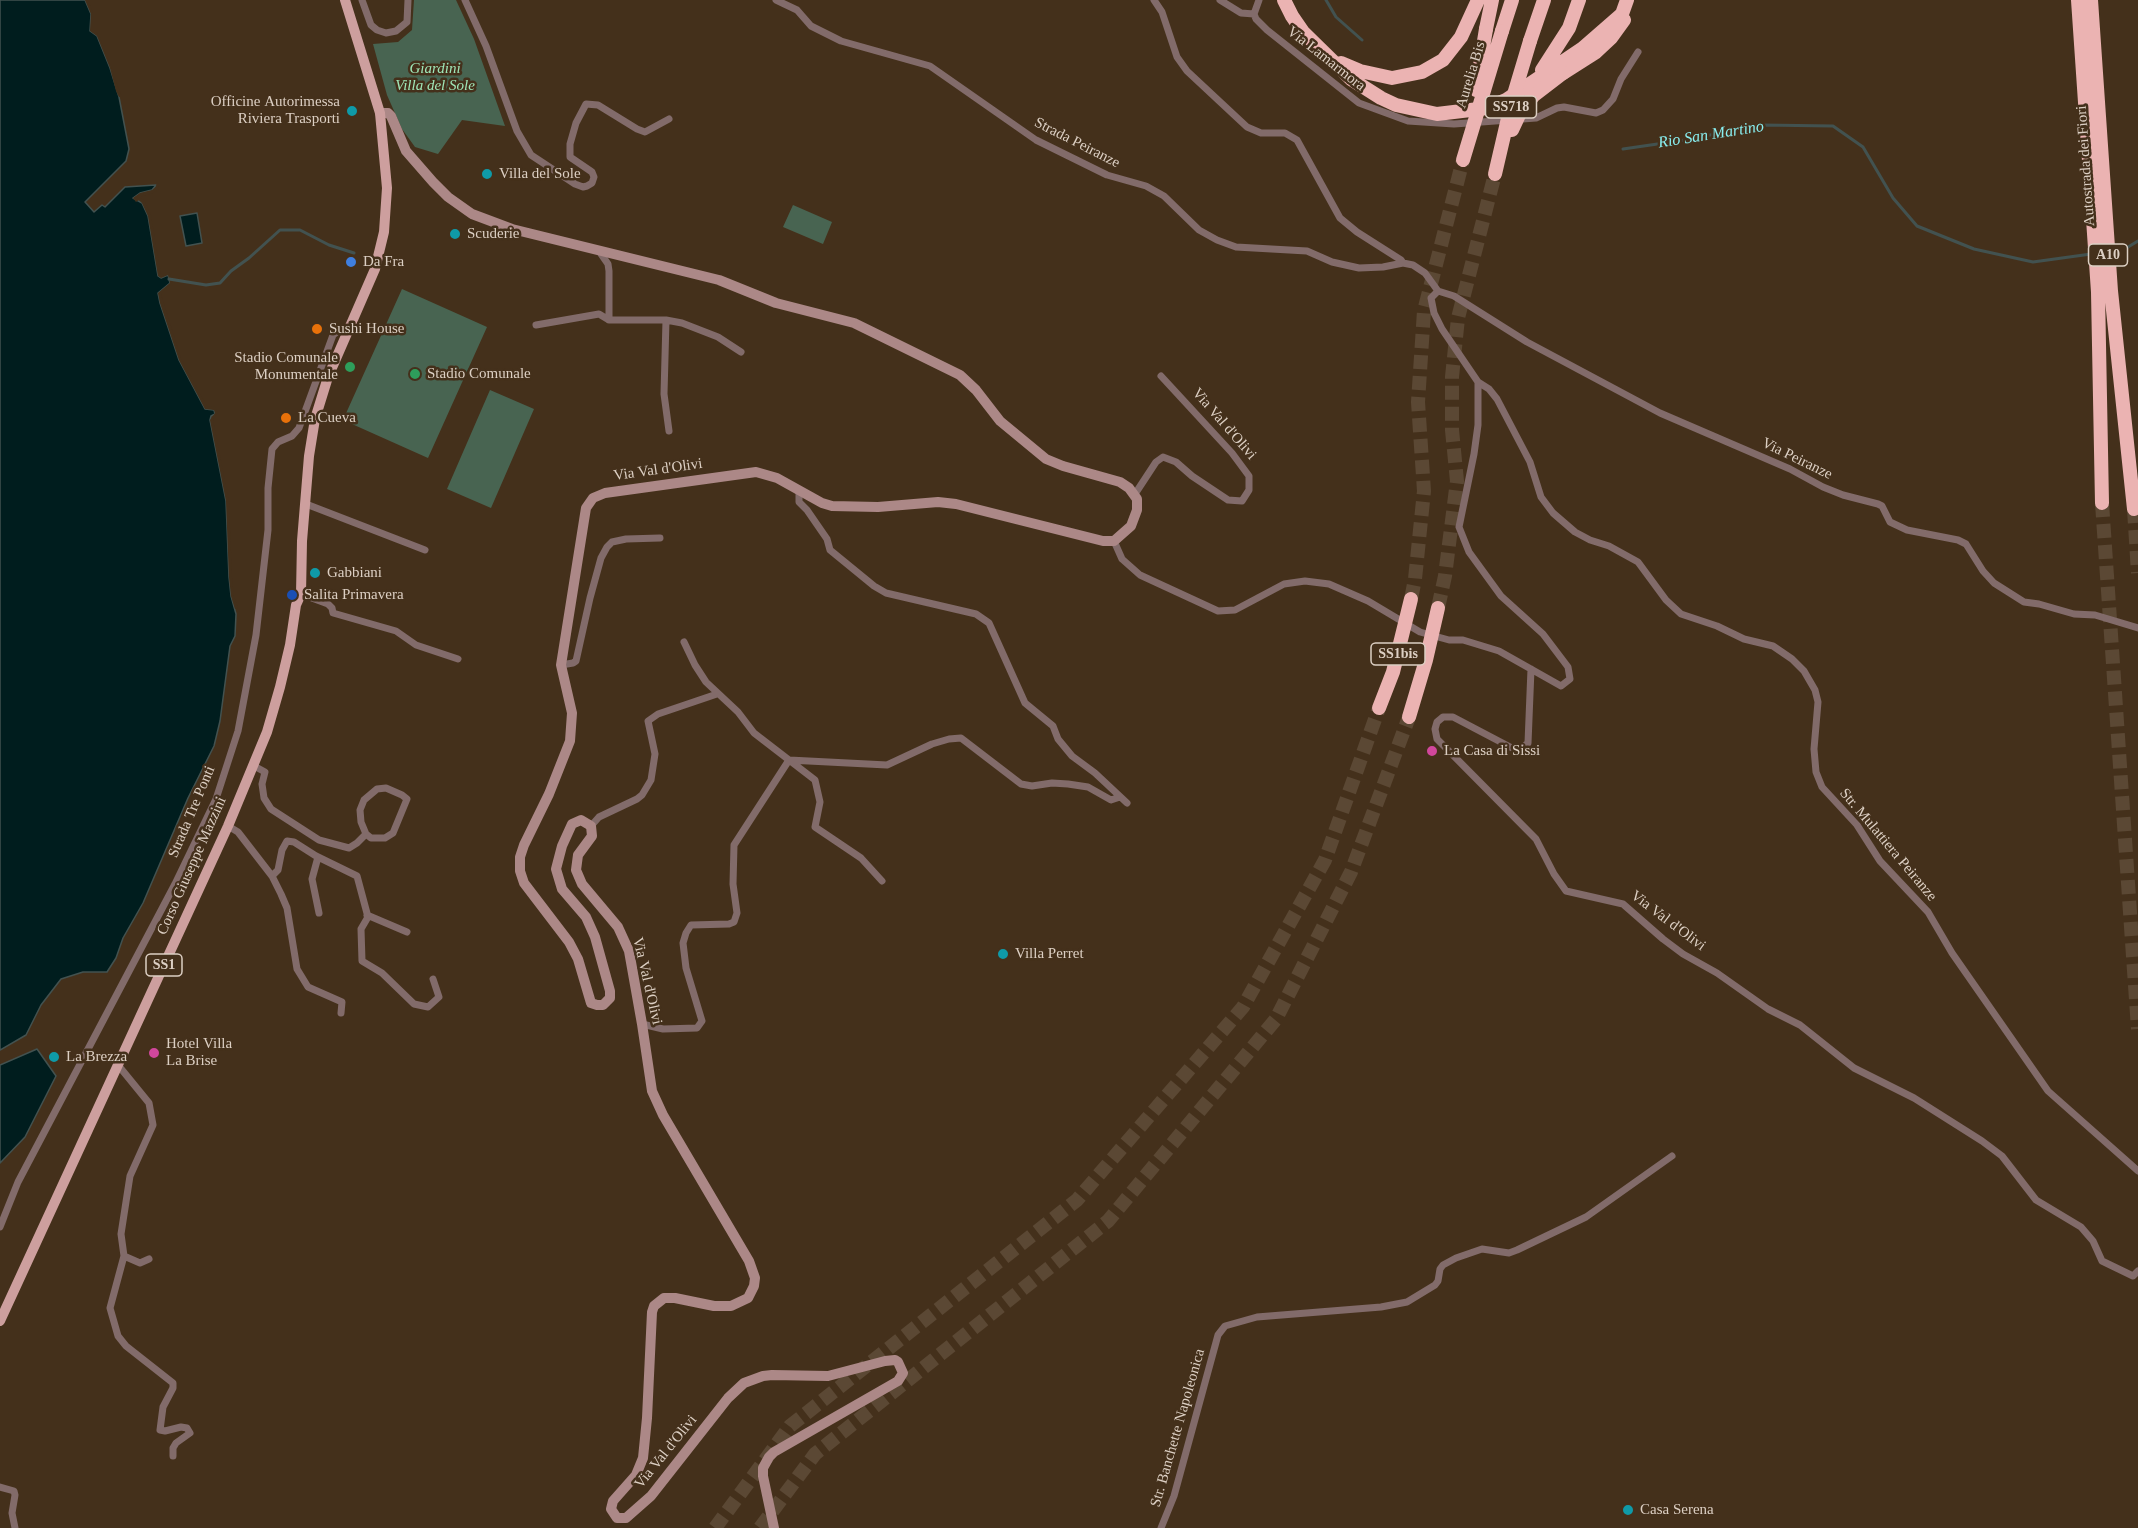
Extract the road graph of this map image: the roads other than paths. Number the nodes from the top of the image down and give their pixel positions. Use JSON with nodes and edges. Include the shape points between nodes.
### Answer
{"nodes":[{"id":1,"x":345,"y":0,"type":"edge"},
{"id":2,"x":362,"y":0,"type":"edge"},
{"id":3,"x":408,"y":0,"type":"edge"},
{"id":4,"x":465,"y":0,"type":"edge"},
{"id":5,"x":776,"y":0,"type":"edge"},
{"id":6,"x":1154,"y":0,"type":"edge"},
{"id":7,"x":1220,"y":0,"type":"edge"},
{"id":8,"x":1259,"y":0,"type":"edge"},
{"id":9,"x":1284,"y":0,"type":"edge"},
{"id":10,"x":1478,"y":0,"type":"edge"},
{"id":11,"x":1492,"y":0,"type":"edge"},
{"id":12,"x":1512,"y":0,"type":"edge"},
{"id":13,"x":1544,"y":0,"type":"edge"},
{"id":14,"x":1579,"y":0,"type":"edge"},
{"id":15,"x":1627,"y":0,"type":"edge"},
{"id":16,"x":1634,"y":0,"type":"edge"},
{"id":17,"x":2078,"y":0,"type":"edge"},
{"id":18,"x":2091,"y":0,"type":"edge"},
{"id":19,"x":1254,"y":14,"type":"junction"},
{"id":20,"x":1638,"y":52,"type":"dead end"},
{"id":21,"x":1331,"y":58,"type":"junction"},
{"id":22,"x":1533,"y":82,"type":"junction"},
{"id":23,"x":380,"y":113,"type":"junction"},
{"id":24,"x":669,"y":120,"type":"dead end"},
{"id":25,"x":603,"y":251,"type":"junction"},
{"id":26,"x":1403,"y":263,"type":"junction"},
{"id":27,"x":1438,"y":291,"type":"junction"},
{"id":28,"x":609,"y":320,"type":"junction"},
{"id":29,"x":666,"y":320,"type":"junction"},
{"id":30,"x":536,"y":325,"type":"dead end"},
{"id":31,"x":349,"y":327,"type":"junction"},
{"id":32,"x":741,"y":352,"type":"dead end"},
{"id":33,"x":1161,"y":376,"type":"dead end"},
{"id":34,"x":1478,"y":382,"type":"junction"},
{"id":35,"x":669,"y":431,"type":"dead end"},
{"id":36,"x":799,"y":490,"type":"junction"},
{"id":37,"x":1135,"y":494,"type":"junction"},
{"id":38,"x":2102,"y":503,"type":"tunnel mouth"},
{"id":39,"x":306,"y":504,"type":"junction"},
{"id":40,"x":2134,"y":509,"type":"dead end"},
{"id":41,"x":660,"y":538,"type":"dead end"},
{"id":42,"x":1114,"y":541,"type":"junction"},
{"id":43,"x":425,"y":550,"type":"dead end"},
{"id":44,"x":301,"y":594,"type":"junction"},
{"id":45,"x":1411,"y":599,"type":"tunnel mouth"},
{"id":46,"x":1438,"y":609,"type":"tunnel mouth"},
{"id":47,"x":2138,"y":628,"type":"edge"},
{"id":48,"x":684,"y":642,"type":"dead end"},
{"id":49,"x":458,"y":660,"type":"dead end"},
{"id":50,"x":561,"y":665,"type":"junction"},
{"id":51,"x":1531,"y":669,"type":"junction"},
{"id":52,"x":717,"y":694,"type":"junction"},
{"id":53,"x":1379,"y":708,"type":"tunnel mouth"},
{"id":54,"x":1409,"y":717,"type":"tunnel mouth"},
{"id":55,"x":789,"y":760,"type":"junction"},
{"id":56,"x":254,"y":766,"type":"junction"},
{"id":57,"x":1120,"y":797,"type":"junction"},
{"id":58,"x":1127,"y":803,"type":"dead end"},
{"id":59,"x":228,"y":826,"type":"junction"},
{"id":60,"x":591,"y":826,"type":"junction"},
{"id":61,"x":366,"y":834,"type":"junction"},
{"id":62,"x":318,"y":857,"type":"junction"},
{"id":63,"x":272,"y":876,"type":"junction"},
{"id":64,"x":882,"y":881,"type":"dead end"},
{"id":65,"x":319,"y":913,"type":"dead end"},
{"id":66,"x":368,"y":915,"type":"junction"},
{"id":67,"x":407,"y":932,"type":"dead end"},
{"id":68,"x":433,"y":979,"type":"dead end"},
{"id":69,"x":341,"y":1013,"type":"dead end"},
{"id":70,"x":642,"y":1024,"type":"junction"},
{"id":71,"x":118,"y":1065,"type":"junction"},
{"id":72,"x":1672,"y":1156,"type":"dead end"},
{"id":73,"x":2138,"y":1172,"type":"edge"},
{"id":74,"x":0,"y":1227,"type":"edge"},
{"id":75,"x":124,"y":1257,"type":"junction"},
{"id":76,"x":149,"y":1259,"type":"dead end"},
{"id":77,"x":2138,"y":1271,"type":"edge"},
{"id":78,"x":0,"y":1322,"type":"edge"},
{"id":79,"x":163,"y":1407,"type":"junction"},
{"id":80,"x":153,"y":1418,"type":"dead end"},
{"id":81,"x":173,"y":1456,"type":"dead end"},
{"id":82,"x":0,"y":1487,"type":"edge"},
{"id":83,"x":15,"y":1528,"type":"edge"},
{"id":84,"x":774,"y":1528,"type":"edge"},
{"id":85,"x":1161,"y":1528,"type":"edge"}],
"edges":[{"from":1,"to":23,"type":"main road","name":"Corso Giuseppe Mazzini","number":"SS1"},
{"from":2,"to":3,"type":"street","via":[[371,25],[386,33],[407,22]]},
{"from":4,"to":24,"type":"street","via":[[526,147],[531,155],[575,184],[587,186],[594,177],[570,157],[576,123],[586,104],[598,105],[645,132]]},
{"from":5,"to":26,"type":"street","name":"Strada Peiranze","via":[[797,10],[811,27],[841,41],[930,66],[1036,140],[1107,176],[1146,186],[1164,196],[1199,230],[1217,240],[1236,247],[1307,251],[1359,268]]},
{"from":6,"to":26,"type":"street","via":[[1177,57],[1187,71],[1247,127],[1261,133],[1285,133],[1298,140],[1340,218]]},
{"from":7,"to":19,"type":"street","name":"Via Lamarmora","via":[[1241,13]]},
{"from":8,"to":19,"type":"street"},
{"from":9,"to":21,"type":"highway","via":[[1303,32]]},
{"from":10,"to":21,"type":"highway","via":[[1461,37],[1443,60],[1422,72],[1400,77],[1377,76]]},
{"from":11,"to":12,"type":"highway","name":"Aurelia Bis","number":"SS718","bridge":true,"via":[[1463,159]]},
{"from":13,"to":16,"type":"highway","number":"SS718","bridge":true,"via":[[1512,101],[1498,175],[1519,115],[1542,89],[1611,38]]},
{"from":14,"to":22,"type":"highway","via":[[1569,28]]},
{"from":15,"to":22,"type":"highway","via":[[1622,14],[1606,28]]},
{"from":17,"to":38,"type":"highway","name":"Autostrada dei Fiori","number":"A10","via":[[2098,292]]},
{"from":18,"to":40,"type":"highway","name":"Autostrada dei Fiori","number":"A10","via":[[2110,291]]},
{"from":19,"to":20,"type":"street","name":"Via Lamarmora","via":[[1261,25],[1359,103],[1408,122],[1536,118],[1564,107],[1596,113],[1614,99]]},
{"from":21,"to":22,"type":"highway","via":[[1352,79],[1381,98],[1410,110],[1437,114],[1488,108]]},
{"from":23,"to":25,"type":"street","via":[[391,116],[411,158],[462,208],[499,225]]},
{"from":23,"to":31,"type":"main road","name":"Corso Giuseppe Mazzini","number":"SS1","via":[[387,188],[384,232],[375,269]]},
{"from":25,"to":28,"type":"street","via":[[609,271]]},
{"from":25,"to":37,"type":"street","via":[[720,280],[776,303],[854,322],[960,375],[1000,421],[1046,459],[1120,482]]},
{"from":26,"to":27,"type":"street","via":[[1419,268]]},
{"from":27,"to":34,"type":"street","name":"Str. Mulattiera Peiranze","via":[[1431,298],[1434,313]]},
{"from":27,"to":47,"type":"street","name":"Via Peiranze","via":[[1454,296],[1527,342],[1660,413],[1823,487],[1878,504],[1890,522],[1907,530],[1966,544],[1994,583],[2024,602],[2095,615]]},
{"from":28,"to":29,"type":"street"},
{"from":28,"to":30,"type":"street","via":[[599,314]]},
{"from":29,"to":32,"type":"street","via":[[718,338]]},
{"from":29,"to":35,"type":"street","via":[[664,394]]},
{"from":31,"to":39,"type":"main road","name":"Corso Giuseppe Mazzini","number":"SS1","via":[[315,419]]},
{"from":31,"to":74,"type":"street","name":"Strada Tre Ponti","via":[[333,335],[299,428],[272,449],[256,635],[238,731],[216,799],[176,884],[18,1182]]},
{"from":33,"to":37,"type":"street","name":"Via Val d'Olivi","via":[[1232,453],[1249,476],[1250,490],[1242,501],[1228,500],[1176,462],[1163,457]]},
{"from":34,"to":51,"type":"street","via":[[1478,425],[1459,527],[1469,552],[1491,583],[1552,645],[1568,667],[1570,679],[1561,686]]},
{"from":34,"to":73,"type":"street","name":"Str. Mulattiera Peiranze","via":[[1497,399],[1530,462],[1541,497],[1553,513],[1575,532],[1638,562],[1681,614],[1773,646],[1804,671],[1818,702],[1814,749],[1822,787],[1857,825],[1880,861],[1928,912],[2048,1091]]},
{"from":36,"to":42,"type":"street","name":"Via Val d'Olivi","via":[[840,508],[956,504],[1096,540]]},
{"from":36,"to":50,"type":"street","name":"Via Val d'Olivi","via":[[756,472],[605,492],[593,498],[585,516]]},
{"from":36,"to":57,"type":"street","via":[[799,502],[827,539],[830,550],[874,586],[976,614],[989,623],[1025,703],[1053,726],[1072,756]]},
{"from":37,"to":42,"type":"street","name":"Via Val d'Olivi","via":[[1135,519]]},
{"from":39,"to":43,"type":"street"},
{"from":39,"to":44,"type":"main road","name":"Corso Giuseppe Mazzini","number":"SS1"},
{"from":41,"to":50,"type":"street","via":[[626,539],[607,547],[590,598],[576,661]]},
{"from":42,"to":51,"type":"street","via":[[1122,559],[1140,575],[1218,611],[1235,610],[1284,584],[1329,584],[1368,601],[1420,632],[1480,644]]},
{"from":44,"to":49,"type":"street","via":[[328,604],[333,613],[396,631],[416,645]]},
{"from":44,"to":56,"type":"main road","name":"Corso Giuseppe Mazzini","number":"SS1","via":[[280,687]]},
{"from":45,"to":53,"type":"highway","number":"SS1bis","bridge":true,"via":[[1393,672]]},
{"from":46,"to":54,"type":"highway","number":"SS1bis","bridge":true},
{"from":48,"to":52,"type":"street","via":[[695,665]]},
{"from":50,"to":60,"type":"street","name":"Via Val d'Olivi","via":[[572,713],[570,741],[524,845],[520,871],[533,897],[578,958],[591,1003],[603,1005],[610,998],[610,991],[603,960],[590,926],[561,890],[556,869],[572,824],[580,820]]},
{"from":51,"to":77,"type":"street","name":"Via Val d'Olivi","via":[[1528,743],[1521,749],[1453,717],[1443,717],[1434,729],[1437,739],[1536,839],[1566,891],[1623,904],[1683,954],[1800,1025],[1854,1068],[1914,1098],[1982,1141],[2002,1156],[2036,1200],[2081,1227],[2102,1261],[2133,1276]]},
{"from":52,"to":55,"type":"street","via":[[754,733]]},
{"from":52,"to":60,"type":"street","via":[[648,721],[655,754],[651,780],[637,799],[599,817]]},
{"from":55,"to":57,"type":"street","via":[[887,765],[932,744],[961,738],[1021,784],[1068,784],[1088,787],[1111,801]]},
{"from":55,"to":64,"type":"street","via":[[815,780],[820,802],[815,826],[861,858]]},
{"from":55,"to":70,"type":"street","via":[[734,845],[734,922],[691,925],[686,933],[686,968],[702,1021],[697,1028],[663,1029]]},
{"from":56,"to":59,"type":"main road","name":"Corso Giuseppe Mazzini","number":"SS1"},
{"from":56,"to":61,"type":"street","via":[[265,772],[264,798],[272,809],[319,840],[349,848]]},
{"from":57,"to":58,"type":"street"},
{"from":59,"to":63,"type":"street","via":[[238,832]]},
{"from":59,"to":71,"type":"main road","name":"Corso Giuseppe Mazzini","number":"SS1"},
{"from":60,"to":70,"type":"street","name":"Via Val d'Olivi","via":[[592,836],[578,855],[576,870],[582,884],[622,936]]},
{"from":61,"to":61,"type":"street","via":[[361,822],[363,800],[377,789],[386,788],[407,799],[393,833],[385,838]]},
{"from":62,"to":63,"type":"street","via":[[294,842],[287,842],[278,870]]},
{"from":62,"to":65,"type":"street","via":[[312,879]]},
{"from":62,"to":66,"type":"street","via":[[357,876]]},
{"from":63,"to":69,"type":"street","via":[[287,908],[297,969],[308,987],[342,1002]]},
{"from":66,"to":67,"type":"street"},
{"from":66,"to":68,"type":"street","via":[[361,928],[362,961],[382,973],[414,1004],[428,1007],[439,997]]},
{"from":70,"to":84,"type":"street","name":"Via Val d'Olivi","via":[[656,1102],[749,1261],[755,1278],[748,1298],[731,1306],[664,1298],[654,1306],[643,1458],[636,1475],[611,1505],[614,1516],[626,1518],[651,1496],[744,1383],[772,1375],[828,1377],[895,1360],[902,1369],[898,1381],[769,1457],[763,1476]]},
{"from":71,"to":75,"type":"street","via":[[149,1103],[153,1125],[130,1176],[121,1234]]},
{"from":71,"to":78,"type":"main road","name":"Corso Giuseppe Mazzini","number":"SS1"},
{"from":72,"to":85,"type":"street","name":"Str. Banchette Napoleonica","via":[[1586,1217],[1517,1250],[1509,1253],[1482,1249],[1443,1265],[1435,1285],[1407,1302],[1257,1317],[1225,1326],[1218,1335],[1174,1496]]},
{"from":75,"to":76,"type":"street","via":[[140,1263]]},
{"from":75,"to":79,"type":"street","via":[[111,1308],[118,1336],[172,1381],[173,1388]]},
{"from":79,"to":80,"type":"street"},
{"from":79,"to":81,"type":"street","via":[[160,1430],[190,1430],[176,1443]]},
{"from":82,"to":83,"type":"street","via":[[14,1491]]}]}
